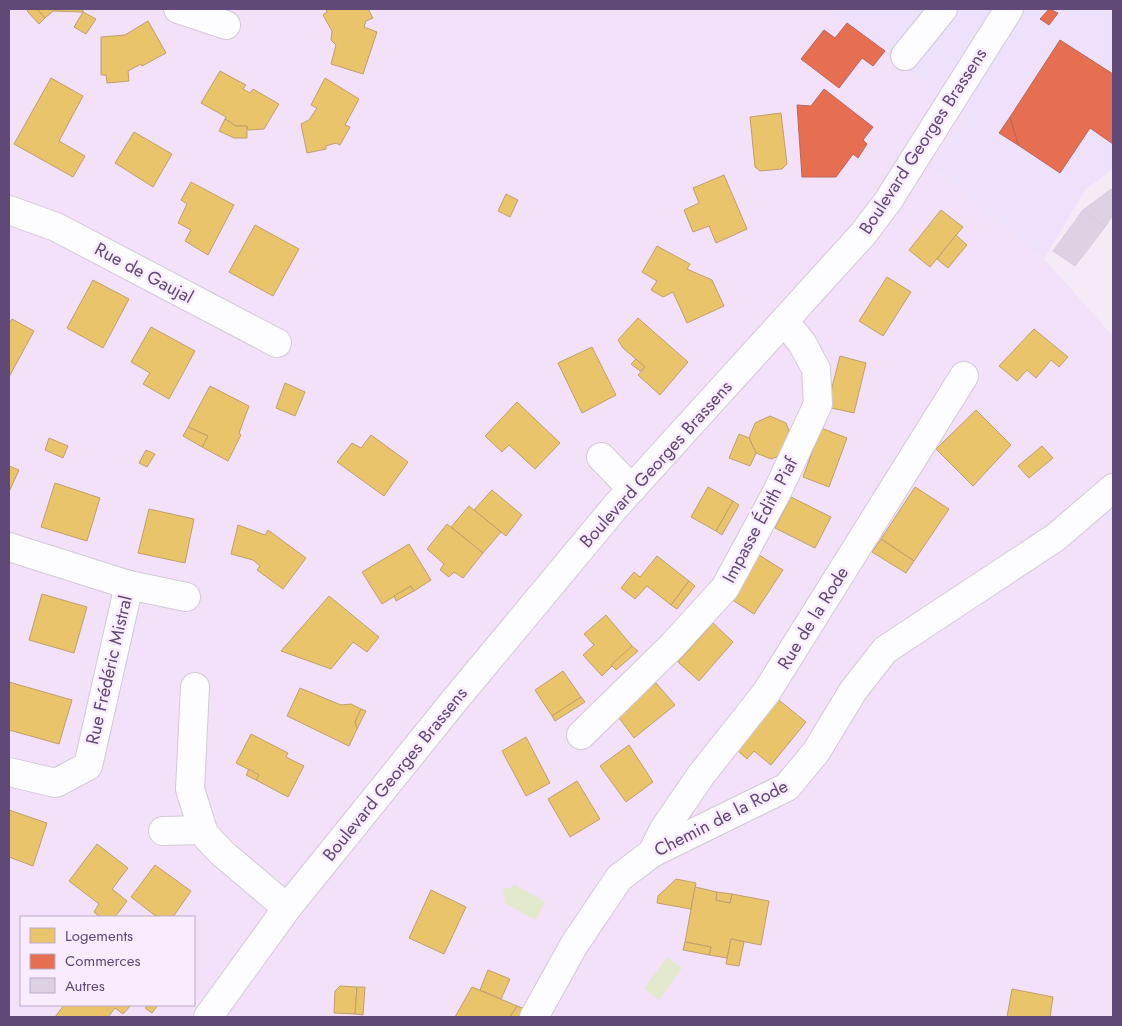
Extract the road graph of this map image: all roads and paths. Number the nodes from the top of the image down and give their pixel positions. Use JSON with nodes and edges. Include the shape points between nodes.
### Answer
{"nodes":[{"id":1,"x":178,"y":9,"type":"edge"},
{"id":2,"x":943,"y":9,"type":"edge"},
{"id":3,"x":1009,"y":9,"type":"edge"},
{"id":4,"x":226,"y":25,"type":"dead end"},
{"id":5,"x":905,"y":56,"type":"dead end"},
{"id":6,"x":9,"y":210,"type":"edge"},
{"id":7,"x":785,"y":322,"type":"junction"},
{"id":8,"x":276,"y":343,"type":"dead end"},
{"id":9,"x":964,"y":376,"type":"dead end"},
{"id":10,"x":601,"y":457,"type":"dead end"},
{"id":11,"x":1113,"y":488,"type":"edge"},
{"id":12,"x":632,"y":489,"type":"junction"},
{"id":13,"x":9,"y":547,"type":"edge"},
{"id":14,"x":129,"y":585,"type":"junction"},
{"id":15,"x":186,"y":597,"type":"dead end"},
{"id":16,"x":195,"y":687,"type":"dead end"},
{"id":17,"x":582,"y":735,"type":"dead end"},
{"id":18,"x":9,"y":772,"type":"edge"},
{"id":19,"x":203,"y":830,"type":"junction"},
{"id":20,"x":163,"y":831,"type":"dead end"},
{"id":21,"x":652,"y":853,"type":"junction"},
{"id":22,"x":287,"y":908,"type":"junction"},
{"id":23,"x":208,"y":1017,"type":"edge"},
{"id":24,"x":534,"y":1017,"type":"edge"}],
"edges":[{"from":1,"to":4,"type":"street"},
{"from":2,"to":5,"type":"street"},
{"from":3,"to":7,"type":"street","name":"Boulevard Georges Brassens","via":[[888,201]]},
{"from":6,"to":8,"type":"street","name":"Rue de Gaujal","via":[[56,228]]},
{"from":7,"to":12,"type":"street","name":"Boulevard Georges Brassens"},
{"from":7,"to":17,"type":"street","name":"Impasse Édith Piaf","via":[[816,368],[818,404],[777,492],[725,588]]},
{"from":9,"to":21,"type":"street","name":"Rue de la Rode","via":[[766,692],[701,775],[664,829]]},
{"from":10,"to":12,"type":"street"},
{"from":11,"to":21,"type":"street","name":"Chemin de la Rode","via":[[1056,537],[885,650],[853,691],[816,752],[787,787]]},
{"from":12,"to":22,"type":"street","name":"Boulevard Georges Brassens","via":[[454,700]]},
{"from":13,"to":14,"type":"street","name":"Rue Frédéric Mistral"},
{"from":14,"to":15,"type":"street"},
{"from":14,"to":18,"type":"street","name":"Rue Frédéric Mistral","via":[[88,766],[56,783]]},
{"from":16,"to":19,"type":"street","via":[[190,789]]},
{"from":19,"to":20,"type":"street"},
{"from":19,"to":22,"type":"street","via":[[217,861]]},
{"from":21,"to":24,"type":"street","name":"Chemin de la Rode","via":[[620,878],[574,945]]},
{"from":22,"to":23,"type":"street","name":"Boulevard Georges Brassens"}]}
